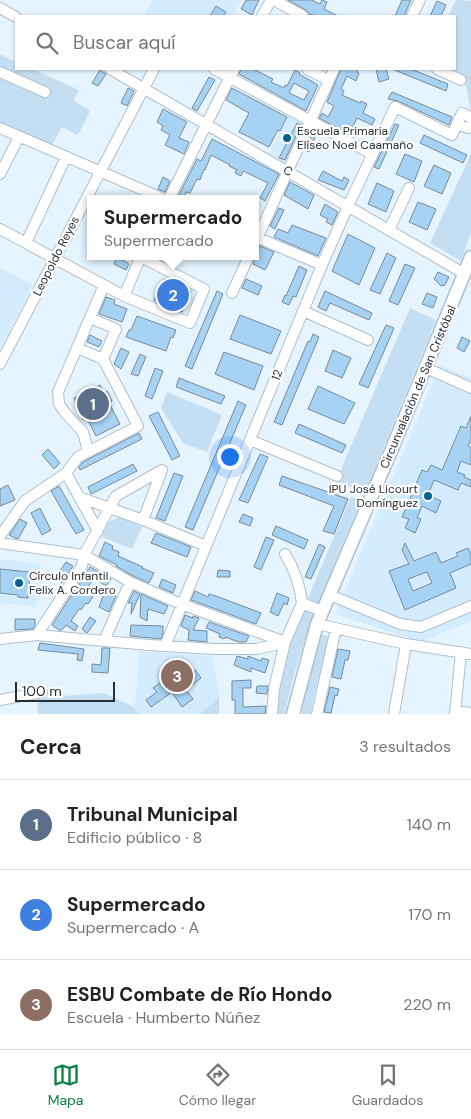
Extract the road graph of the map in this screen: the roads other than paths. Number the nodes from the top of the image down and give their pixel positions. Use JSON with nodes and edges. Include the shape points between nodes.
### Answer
{"nodes":[{"id":1,"x":272,"y":0,"type":"edge"},
{"id":2,"x":420,"y":0,"type":"edge"},
{"id":3,"x":0,"y":8,"type":"edge"},
{"id":4,"x":263,"y":15,"type":"edge"},
{"id":5,"x":301,"y":15,"type":"edge"},
{"id":6,"x":412,"y":15,"type":"edge"},
{"id":7,"x":15,"y":16,"type":"edge"},
{"id":8,"x":112,"y":70,"type":"edge"},
{"id":9,"x":153,"y":70,"type":"edge"},
{"id":10,"x":218,"y":70,"type":"edge"},
{"id":11,"x":309,"y":70,"type":"edge"},
{"id":12,"x":333,"y":70,"type":"edge"},
{"id":13,"x":439,"y":70,"type":"edge"},
{"id":14,"x":0,"y":72,"type":"edge"},
{"id":15,"x":231,"y":73,"type":"edge"},
{"id":16,"x":328,"y":80,"type":"junction"},
{"id":17,"x":461,"y":80,"type":"dead end"},
{"id":18,"x":144,"y":88,"type":"junction"},
{"id":19,"x":45,"y":92,"type":"dead end"},
{"id":20,"x":471,"y":118,"type":"edge"},
{"id":21,"x":309,"y":121,"type":"junction"},
{"id":22,"x":206,"y":124,"type":"junction"},
{"id":23,"x":457,"y":124,"type":"junction"},
{"id":24,"x":471,"y":127,"type":"edge"},
{"id":25,"x":0,"y":128,"type":"edge"},
{"id":26,"x":19,"y":137,"type":"junction"},
{"id":27,"x":372,"y":154,"type":"junction"},
{"id":28,"x":66,"y":157,"type":"junction"},
{"id":29,"x":287,"y":170,"type":"junction"},
{"id":30,"x":100,"y":171,"type":"junction"},
{"id":31,"x":0,"y":174,"type":"edge"},
{"id":32,"x":409,"y":188,"type":"dead end"},
{"id":33,"x":88,"y":195,"type":"edge"},
{"id":34,"x":155,"y":195,"type":"edge"},
{"id":35,"x":171,"y":195,"type":"edge"},
{"id":36,"x":87,"y":196,"type":"edge"},
{"id":37,"x":348,"y":206,"type":"junction"},
{"id":38,"x":0,"y":230,"type":"edge"},
{"id":39,"x":389,"y":230,"type":"junction"},
{"id":40,"x":259,"y":231,"type":"edge"},
{"id":41,"x":259,"y":239,"type":"edge"},
{"id":42,"x":26,"y":243,"type":"junction"},
{"id":43,"x":471,"y":257,"type":"edge"},
{"id":44,"x":55,"y":258,"type":"junction"},
{"id":45,"x":140,"y":260,"type":"edge"},
{"id":46,"x":147,"y":260,"type":"edge"},
{"id":47,"x":247,"y":260,"type":"edge"},
{"id":48,"x":322,"y":265,"type":"junction"},
{"id":49,"x":468,"y":275,"type":"edge"},
{"id":50,"x":104,"y":284,"type":"junction"},
{"id":51,"x":232,"y":293,"type":"dead end"},
{"id":52,"x":124,"y":296,"type":"junction"},
{"id":53,"x":303,"y":311,"type":"junction"},
{"id":54,"x":90,"y":318,"type":"junction"},
{"id":55,"x":368,"y":340,"type":"dead end"},
{"id":56,"x":77,"y":348,"type":"junction"},
{"id":57,"x":103,"y":359,"type":"junction"},
{"id":58,"x":0,"y":364,"type":"edge"},
{"id":59,"x":426,"y":368,"type":"junction"},
{"id":60,"x":471,"y":388,"type":"edge"},
{"id":61,"x":250,"y":440,"type":"junction"},
{"id":62,"x":88,"y":451,"type":"junction"},
{"id":63,"x":66,"y":473,"type":"junction"},
{"id":64,"x":337,"y":476,"type":"dead end"},
{"id":65,"x":79,"y":497,"type":"junction"},
{"id":66,"x":109,"y":508,"type":"junction"},
{"id":67,"x":143,"y":520,"type":"junction"},
{"id":68,"x":98,"y":531,"type":"junction"},
{"id":69,"x":0,"y":536,"type":"edge"},
{"id":70,"x":0,"y":543,"type":"edge"},
{"id":71,"x":206,"y":546,"type":"junction"},
{"id":72,"x":285,"y":554,"type":"dead end"},
{"id":73,"x":84,"y":555,"type":"junction"},
{"id":74,"x":130,"y":582,"type":"junction"},
{"id":75,"x":330,"y":595,"type":"junction"},
{"id":76,"x":302,"y":602,"type":"junction"},
{"id":77,"x":181,"y":604,"type":"junction"},
{"id":78,"x":471,"y":606,"type":"edge"},
{"id":79,"x":322,"y":611,"type":"junction"},
{"id":80,"x":318,"y":624,"type":"junction"},
{"id":81,"x":336,"y":628,"type":"junction"},
{"id":82,"x":38,"y":635,"type":"junction"},
{"id":83,"x":0,"y":640,"type":"edge"},
{"id":84,"x":104,"y":641,"type":"junction"},
{"id":85,"x":285,"y":642,"type":"junction"},
{"id":86,"x":406,"y":644,"type":"junction"},
{"id":87,"x":165,"y":646,"type":"junction"},
{"id":88,"x":466,"y":653,"type":"edge"},
{"id":89,"x":42,"y":692,"type":"dead end"},
{"id":90,"x":0,"y":700,"type":"edge"},
{"id":91,"x":456,"y":713,"type":"edge"},
{"id":92,"x":471,"y":713,"type":"edge"},
{"id":93,"x":272,"y":714,"type":"edge"},
{"id":94,"x":292,"y":714,"type":"edge"},
{"id":95,"x":317,"y":714,"type":"edge"},
{"id":96,"x":394,"y":714,"type":"edge"}],
"edges":[{"from":1,"to":4,"type":"street"},
{"from":1,"to":5,"type":"street"},
{"from":2,"to":6,"type":"street"},
{"from":3,"to":7,"type":"street"},
{"from":8,"to":18,"type":"street","name":"C"},
{"from":9,"to":18,"type":"street","name":"Leopoldo Reyes"},
{"from":10,"to":15,"type":"street"},
{"from":11,"to":16,"type":"street"},
{"from":12,"to":16,"type":"street"},
{"from":13,"to":17,"type":"street"},
{"from":14,"to":19,"type":"street"},
{"from":15,"to":21,"type":"street"},
{"from":15,"to":22,"type":"street"},
{"from":16,"to":21,"type":"street"},
{"from":18,"to":22,"type":"street","name":"C"},
{"from":18,"to":30,"type":"street","name":"Leopoldo Reyes"},
{"from":20,"to":23,"type":"street","via":[[462,113]]},
{"from":21,"to":27,"type":"street"},
{"from":21,"to":29,"type":"street"},
{"from":22,"to":29,"type":"street","name":"C"},
{"from":22,"to":35,"type":"street"},
{"from":23,"to":24,"type":"street"},
{"from":23,"to":27,"type":"street","name":"12","via":[[452,135],[395,107]]},
{"from":25,"to":26,"type":"street"},
{"from":26,"to":28,"type":"street"},
{"from":26,"to":31,"type":"street"},
{"from":27,"to":37,"type":"street","name":"12"},
{"from":28,"to":30,"type":"street"},
{"from":28,"to":42,"type":"street"},
{"from":29,"to":37,"type":"street","name":"C"},
{"from":29,"to":40,"type":"street"},
{"from":30,"to":33,"type":"street","name":"Leopoldo Reyes"},
{"from":30,"to":34,"type":"street"},
{"from":32,"to":39,"type":"street"},
{"from":36,"to":44,"type":"street","name":"Leopoldo Reyes"},
{"from":37,"to":39,"type":"street","name":"C"},
{"from":37,"to":48,"type":"street","name":"12"},
{"from":38,"to":42,"type":"street"},
{"from":39,"to":49,"type":"street","name":"C"},
{"from":41,"to":48,"type":"street"},
{"from":42,"to":44,"type":"street"},
{"from":43,"to":49,"type":"main road","name":"Circunvalación de San Cristóbal"},
{"from":44,"to":50,"type":"street"},
{"from":44,"to":58,"type":"street","name":"Leopoldo Reyes"},
{"from":45,"to":52,"type":"street"},
{"from":46,"to":52,"type":"street","via":[[204,289],[190,323]]},
{"from":47,"to":51,"type":"street"},
{"from":48,"to":53,"type":"street","name":"12"},
{"from":49,"to":59,"type":"main road","name":"Circunvalación de San Cristóbal"},
{"from":50,"to":52,"type":"street"},
{"from":50,"to":54,"type":"street"},
{"from":53,"to":55,"type":"street"},
{"from":53,"to":61,"type":"street","name":"12"},
{"from":54,"to":56,"type":"street"},
{"from":54,"to":57,"type":"street","via":[[116,329]]},
{"from":56,"to":57,"type":"street"},
{"from":56,"to":62,"type":"street","via":[[58,392],[59,404],[83,432]]},
{"from":57,"to":62,"type":"street","via":[[138,426]]},
{"from":59,"to":60,"type":"street"},
{"from":59,"to":75,"type":"main road","name":"Circunvalación de San Cristóbal"},
{"from":61,"to":64,"type":"street"},
{"from":61,"to":71,"type":"street","name":"12"},
{"from":62,"to":63,"type":"street","via":[[78,457]]},
{"from":63,"to":65,"type":"street"},
{"from":63,"to":69,"type":"street","via":[[25,501]]},
{"from":65,"to":66,"type":"street"},
{"from":65,"to":68,"type":"street"},
{"from":66,"to":67,"type":"street"},
{"from":66,"to":67,"type":"street","via":[[116,496],[162,470]]},
{"from":66,"to":68,"type":"street"},
{"from":67,"to":71,"type":"street"},
{"from":68,"to":73,"type":"street"},
{"from":70,"to":73,"type":"street"},
{"from":71,"to":77,"type":"street","name":"12"},
{"from":72,"to":76,"type":"street","via":[[294,568]]},
{"from":73,"to":74,"type":"street"},
{"from":73,"to":82,"type":"street","via":[[82,566]]},
{"from":74,"to":77,"type":"street"},
{"from":74,"to":84,"type":"street"},
{"from":75,"to":78,"type":"street","via":[[400,624],[421,627]]},
{"from":75,"to":79,"type":"main road","name":"Circunvalación de San Cristóbal"},
{"from":76,"to":79,"type":"street"},
{"from":76,"to":85,"type":"street"},
{"from":77,"to":85,"type":"street"},
{"from":77,"to":87,"type":"street","name":"12"},
{"from":79,"to":80,"type":"main road","name":"Circunvalación de San Cristóbal"},
{"from":80,"to":81,"type":"street"},
{"from":80,"to":94,"type":"main road","name":"Circunvalación de San Cristóbal"},
{"from":81,"to":86,"type":"street"},
{"from":81,"to":95,"type":"street"},
{"from":82,"to":83,"type":"street"},
{"from":82,"to":84,"type":"street"},
{"from":84,"to":87,"type":"street"},
{"from":85,"to":87,"type":"street","via":[[256,649]]},
{"from":85,"to":93,"type":"street"},
{"from":86,"to":88,"type":"street"},
{"from":86,"to":96,"type":"street"},
{"from":88,"to":91,"type":"street"},
{"from":89,"to":90,"type":"street"},
{"from":91,"to":92,"type":"street"}]}
